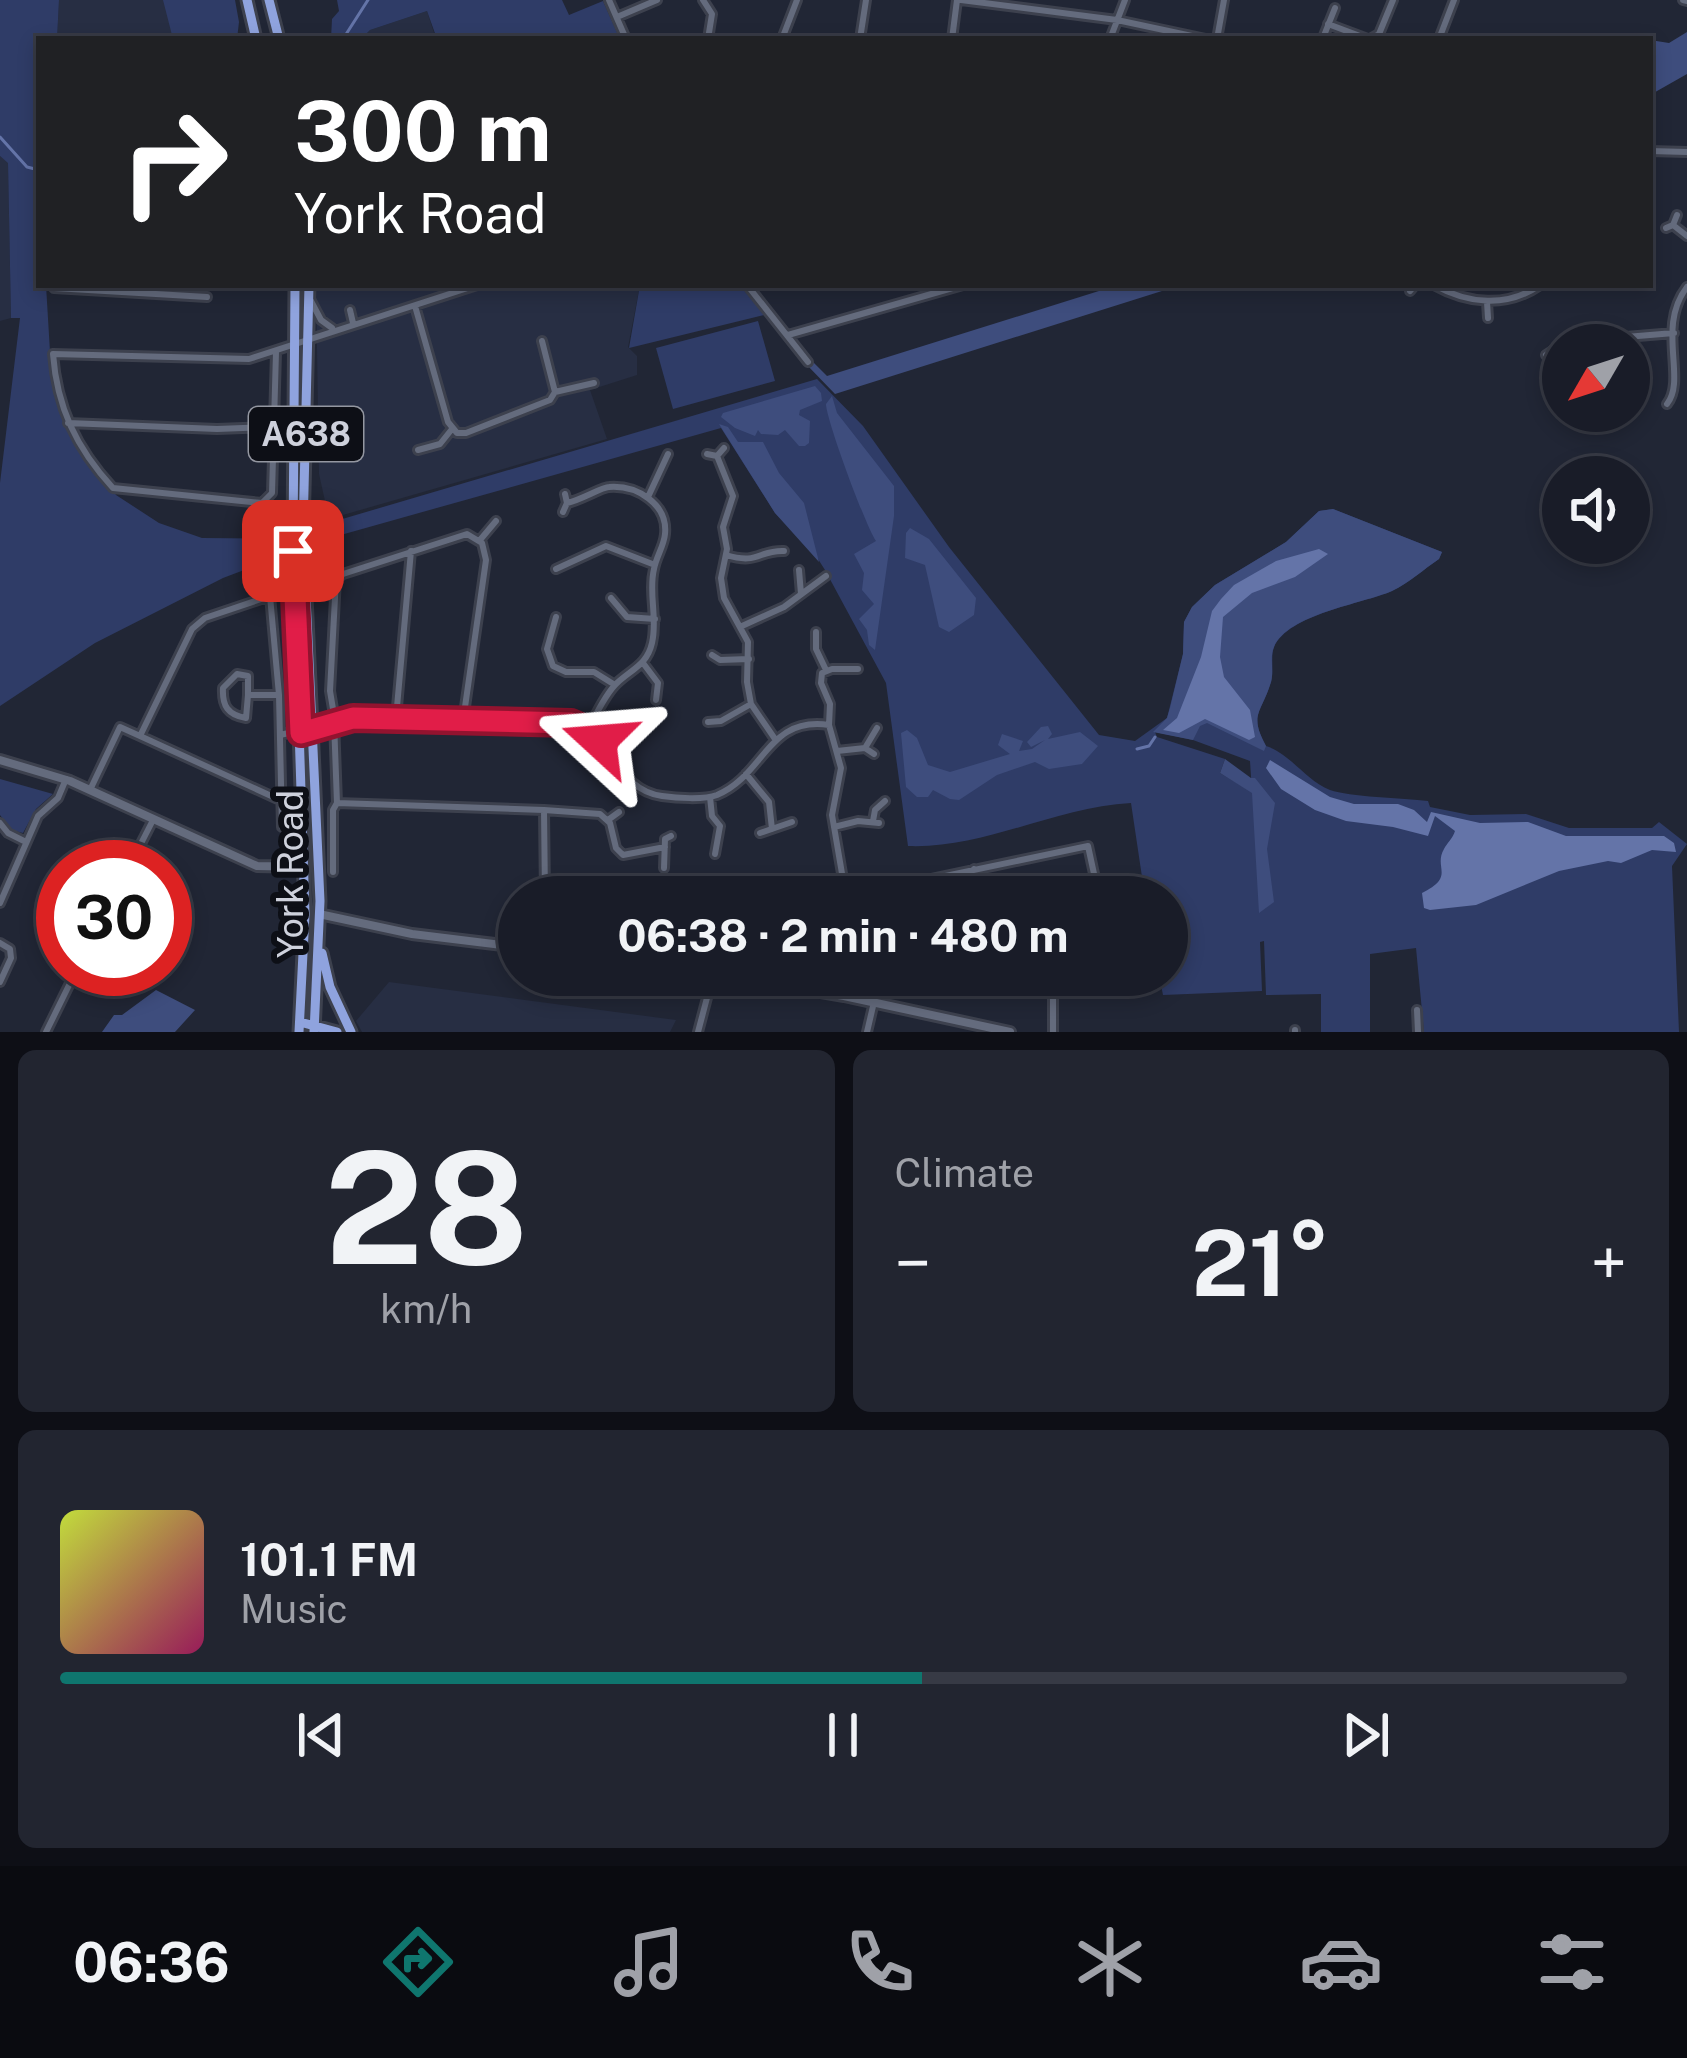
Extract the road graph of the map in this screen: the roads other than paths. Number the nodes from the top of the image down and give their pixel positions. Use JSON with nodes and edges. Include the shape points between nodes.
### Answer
{"nodes":[{"id":1,"x":247,"y":0,"type":"edge"},
{"id":2,"x":269,"y":0,"type":"edge"},
{"id":3,"x":609,"y":0,"type":"edge"},
{"id":4,"x":657,"y":0,"type":"edge"},
{"id":5,"x":703,"y":0,"type":"edge"},
{"id":6,"x":797,"y":0,"type":"edge"},
{"id":7,"x":866,"y":0,"type":"edge"},
{"id":8,"x":959,"y":0,"type":"edge"},
{"id":9,"x":1125,"y":0,"type":"edge"},
{"id":10,"x":1224,"y":0,"type":"edge"},
{"id":11,"x":1394,"y":0,"type":"edge"},
{"id":12,"x":1454,"y":0,"type":"edge"},
{"id":13,"x":1335,"y":8,"type":"dead end"},
{"id":14,"x":617,"y":17,"type":"junction"},
{"id":15,"x":1117,"y":20,"type":"junction"},
{"id":16,"x":1328,"y":25,"type":"junction"},
{"id":17,"x":255,"y":36,"type":"edge"},
{"id":18,"x":278,"y":36,"type":"edge"},
{"id":19,"x":625,"y":36,"type":"edge"},
{"id":20,"x":708,"y":36,"type":"edge"},
{"id":21,"x":783,"y":36,"type":"edge"},
{"id":22,"x":860,"y":36,"type":"edge"},
{"id":23,"x":953,"y":36,"type":"edge"},
{"id":24,"x":1111,"y":36,"type":"edge"},
{"id":25,"x":1192,"y":36,"type":"edge"},
{"id":26,"x":1217,"y":36,"type":"edge"},
{"id":27,"x":1324,"y":36,"type":"edge"},
{"id":28,"x":1360,"y":36,"type":"edge"},
{"id":29,"x":1375,"y":36,"type":"edge"},
{"id":30,"x":1440,"y":36,"type":"edge"},
{"id":31,"x":1653,"y":151,"type":"edge"},
{"id":32,"x":1687,"y":152,"type":"edge"},
{"id":33,"x":1672,"y":223,"type":"dead end"},
{"id":34,"x":1687,"y":236,"type":"edge"},
{"id":35,"x":1687,"y":286,"type":"edge"},
{"id":36,"x":54,"y":288,"type":"edge"},
{"id":37,"x":187,"y":288,"type":"edge"},
{"id":38,"x":296,"y":288,"type":"edge"},
{"id":39,"x":310,"y":288,"type":"edge"},
{"id":40,"x":467,"y":288,"type":"edge"},
{"id":41,"x":750,"y":288,"type":"edge"},
{"id":42,"x":952,"y":288,"type":"edge"},
{"id":43,"x":1534,"y":288,"type":"edge"},
{"id":44,"x":1449,"y":289,"type":"edge"},
{"id":45,"x":186,"y":295,"type":"junction"},
{"id":46,"x":207,"y":297,"type":"dead end"},
{"id":47,"x":310,"y":298,"type":"junction"},
{"id":48,"x":1486,"y":302,"type":"junction"},
{"id":49,"x":415,"y":304,"type":"junction"},
{"id":50,"x":350,"y":310,"type":"dead end"},
{"id":51,"x":1488,"y":318,"type":"dead end"},
{"id":52,"x":352,"y":323,"type":"junction"},
{"id":53,"x":333,"y":329,"type":"junction"},
{"id":54,"x":1674,"y":333,"type":"junction"},
{"id":55,"x":788,"y":334,"type":"junction"},
{"id":56,"x":310,"y":336,"type":"junction"},
{"id":57,"x":1650,"y":337,"type":"edge"},
{"id":58,"x":542,"y":341,"type":"dead end"},
{"id":59,"x":296,"y":346,"type":"junction"},
{"id":60,"x":276,"y":352,"type":"junction"},
{"id":61,"x":808,"y":362,"type":"dead end"},
{"id":62,"x":594,"y":383,"type":"dead end"},
{"id":63,"x":555,"y":392,"type":"junction"},
{"id":64,"x":1682,"y":394,"type":"edge"},
{"id":65,"x":1667,"y":404,"type":"dead end"},
{"id":66,"x":68,"y":423,"type":"junction"},
{"id":67,"x":273,"y":427,"type":"junction"},
{"id":68,"x":452,"y":429,"type":"junction"},
{"id":69,"x":724,"y":448,"type":"dead end"},
{"id":70,"x":418,"y":450,"type":"dead end"},
{"id":71,"x":668,"y":454,"type":"dead end"},
{"id":72,"x":707,"y":454,"type":"dead end"},
{"id":73,"x":717,"y":456,"type":"junction"},
{"id":74,"x":662,"y":468,"type":"junction"},
{"id":75,"x":672,"y":472,"type":"dead end"},
{"id":76,"x":648,"y":497,"type":"junction"},
{"id":77,"x":565,"y":503,"type":"dead end"},
{"id":78,"x":496,"y":521,"type":"dead end"},
{"id":79,"x":298,"y":533,"type":"junction"},
{"id":80,"x":772,"y":538,"type":"dead end"},
{"id":81,"x":481,"y":541,"type":"junction"},
{"id":82,"x":298,"y":549,"type":"junction"},
{"id":83,"x":411,"y":551,"type":"junction"},
{"id":84,"x":774,"y":551,"type":"junction"},
{"id":85,"x":784,"y":551,"type":"dead end"},
{"id":86,"x":560,"y":553,"type":"dead end"},
{"id":87,"x":726,"y":555,"type":"junction"},
{"id":88,"x":655,"y":565,"type":"junction"},
{"id":89,"x":799,"y":570,"type":"dead end"},
{"id":90,"x":826,"y":576,"type":"dead end"},
{"id":91,"x":800,"y":595,"type":"junction"},
{"id":92,"x":611,"y":598,"type":"dead end"},
{"id":93,"x":806,"y":606,"type":"dead end"},
{"id":94,"x":617,"y":608,"type":"junction"},
{"id":95,"x":605,"y":614,"type":"dead end"},
{"id":96,"x":556,"y":617,"type":"dead end"},
{"id":97,"x":655,"y":620,"type":"junction"},
{"id":98,"x":742,"y":626,"type":"junction"},
{"id":99,"x":815,"y":632,"type":"dead end"},
{"id":100,"x":710,"y":655,"type":"dead end"},
{"id":101,"x":749,"y":659,"type":"junction"},
{"id":102,"x":643,"y":663,"type":"junction"},
{"id":103,"x":553,"y":666,"type":"junction"},
{"id":104,"x":826,"y":670,"type":"junction"},
{"id":105,"x":858,"y":670,"type":"dead end"},
{"id":106,"x":544,"y":672,"type":"dead end"},
{"id":107,"x":615,"y":685,"type":"junction"},
{"id":108,"x":659,"y":689,"type":"junction"},
{"id":109,"x":671,"y":689,"type":"dead end"},
{"id":110,"x":248,"y":695,"type":"junction"},
{"id":111,"x":279,"y":695,"type":"junction"},
{"id":112,"x":656,"y":700,"type":"dead end"},
{"id":113,"x":751,"y":704,"type":"junction"},
{"id":114,"x":396,"y":718,"type":"junction"},
{"id":115,"x":334,"y":721,"type":"junction"},
{"id":116,"x":463,"y":721,"type":"junction"},
{"id":117,"x":705,"y":723,"type":"dead end"},
{"id":118,"x":829,"y":725,"type":"junction"},
{"id":119,"x":315,"y":727,"type":"junction"},
{"id":120,"x":877,"y":728,"type":"dead end"},
{"id":121,"x":587,"y":730,"type":"junction"},
{"id":122,"x":301,"y":733,"type":"junction"},
{"id":123,"x":280,"y":735,"type":"junction"},
{"id":124,"x":140,"y":736,"type":"junction"},
{"id":125,"x":775,"y":740,"type":"junction"},
{"id":126,"x":866,"y":748,"type":"junction"},
{"id":127,"x":837,"y":751,"type":"junction"},
{"id":128,"x":874,"y":754,"type":"dead end"},
{"id":129,"x":0,"y":760,"type":"edge"},
{"id":130,"x":746,"y":774,"type":"junction"},
{"id":131,"x":66,"y":779,"type":"junction"},
{"id":132,"x":90,"y":790,"type":"junction"},
{"id":133,"x":710,"y":797,"type":"junction"},
{"id":134,"x":280,"y":800,"type":"junction"},
{"id":135,"x":885,"y":801,"type":"dead end"},
{"id":136,"x":337,"y":803,"type":"junction"},
{"id":137,"x":544,"y":811,"type":"junction"},
{"id":138,"x":619,"y":812,"type":"dead end"},
{"id":139,"x":153,"y":820,"type":"junction"},
{"id":140,"x":608,"y":820,"type":"junction"},
{"id":141,"x":793,"y":822,"type":"dead end"},
{"id":142,"x":0,"y":824,"type":"edge"},
{"id":143,"x":282,"y":826,"type":"dead end"},
{"id":144,"x":834,"y":827,"type":"junction"},
{"id":145,"x":772,"y":829,"type":"junction"},
{"id":146,"x":760,"y":833,"type":"dead end"},
{"id":147,"x":719,"y":835,"type":"junction"},
{"id":148,"x":670,"y":836,"type":"dead end"},
{"id":149,"x":734,"y":837,"type":"dead end"},
{"id":150,"x":143,"y":840,"type":"edge"},
{"id":151,"x":26,"y":842,"type":"junction"},
{"id":152,"x":664,"y":847,"type":"junction"},
{"id":153,"x":716,"y":854,"type":"dead end"},
{"id":154,"x":304,"y":867,"type":"junction"},
{"id":155,"x":319,"y":867,"type":"junction"},
{"id":156,"x":664,"y":868,"type":"dead end"},
{"id":157,"x":974,"y":869,"type":"junction"},
{"id":158,"x":333,"y":872,"type":"dead end"},
{"id":159,"x":545,"y":876,"type":"edge"},
{"id":160,"x":842,"y":876,"type":"edge"},
{"id":161,"x":943,"y":876,"type":"edge"},
{"id":162,"x":976,"y":876,"type":"edge"},
{"id":163,"x":1096,"y":876,"type":"edge"},
{"id":164,"x":0,"y":902,"type":"edge"},
{"id":165,"x":305,"y":914,"type":"junction"},
{"id":166,"x":318,"y":914,"type":"junction"},
{"id":167,"x":318,"y":942,"type":"junction"},
{"id":168,"x":0,"y":943,"type":"edge"},
{"id":169,"x":498,"y":944,"type":"edge"},
{"id":170,"x":0,"y":982,"type":"edge"},
{"id":171,"x":64,"y":996,"type":"edge"},
{"id":172,"x":710,"y":996,"type":"edge"},
{"id":173,"x":844,"y":996,"type":"edge"},
{"id":174,"x":1053,"y":996,"type":"edge"},
{"id":175,"x":874,"y":1002,"type":"junction"},
{"id":176,"x":1417,"y":1010,"type":"dead end"},
{"id":177,"x":299,"y":1027,"type":"edge"},
{"id":178,"x":315,"y":1029,"type":"edge"},
{"id":179,"x":46,"y":1032,"type":"edge"},
{"id":180,"x":337,"y":1032,"type":"edge"},
{"id":181,"x":351,"y":1032,"type":"edge"},
{"id":182,"x":698,"y":1032,"type":"edge"},
{"id":183,"x":867,"y":1032,"type":"edge"},
{"id":184,"x":1010,"y":1032,"type":"edge"},
{"id":185,"x":1053,"y":1032,"type":"edge"},
{"id":186,"x":1418,"y":1032,"type":"edge"}],
"edges":[{"from":1,"to":17,"type":"highway"},
{"from":2,"to":18,"type":"highway"},
{"from":3,"to":14,"type":"street"},
{"from":4,"to":14,"type":"street"},
{"from":5,"to":20,"type":"street","via":[[712,14]]},
{"from":6,"to":21,"type":"street"},
{"from":7,"to":22,"type":"street"},
{"from":8,"to":15,"type":"street"},
{"from":8,"to":23,"type":"street"},
{"from":9,"to":15,"type":"street"},
{"from":10,"to":26,"type":"street"},
{"from":11,"to":29,"type":"street"},
{"from":12,"to":30,"type":"street"},
{"from":13,"to":16,"type":"street"},
{"from":14,"to":19,"type":"street"},
{"from":15,"to":24,"type":"street"},
{"from":15,"to":25,"type":"street"},
{"from":16,"to":27,"type":"street"},
{"from":16,"to":28,"type":"street"},
{"from":31,"to":32,"type":"street"},
{"from":33,"to":34,"type":"street"},
{"from":35,"to":54,"type":"street"},
{"from":36,"to":45,"type":"street"},
{"from":37,"to":45,"type":"street"},
{"from":38,"to":59,"type":"highway","name":"York Road","number":"A638"},
{"from":39,"to":47,"type":"highway","name":"York Road","number":"A638"},
{"from":40,"to":49,"type":"street"},
{"from":41,"to":55,"type":"street"},
{"from":42,"to":55,"type":"street"},
{"from":43,"to":48,"type":"street"},
{"from":44,"to":48,"type":"street"},
{"from":45,"to":46,"type":"street"},
{"from":47,"to":53,"type":"street"},
{"from":47,"to":56,"type":"highway","name":"York Road","number":"A638"},
{"from":48,"to":51,"type":"street"},
{"from":49,"to":52,"type":"street"},
{"from":49,"to":68,"type":"street"},
{"from":50,"to":52,"type":"street"},
{"from":52,"to":53,"type":"street"},
{"from":53,"to":56,"type":"street"},
{"from":54,"to":57,"type":"street"},
{"from":54,"to":64,"type":"street"},
{"from":55,"to":61,"type":"street"},
{"from":56,"to":59,"type":"street"},
{"from":56,"to":79,"type":"highway","name":"York Road","number":"A638"},
{"from":58,"to":63,"type":"street"},
{"from":59,"to":60,"type":"street"},
{"from":59,"to":79,"type":"highway","name":"York Road","number":"A638"},
{"from":60,"to":66,"type":"street","via":[[249,359],[53,352]]},
{"from":60,"to":67,"type":"street"},
{"from":62,"to":63,"type":"street"},
{"from":63,"to":68,"type":"street","via":[[466,433]]},
{"from":64,"to":65,"type":"street"},
{"from":66,"to":67,"type":"street"},
{"from":66,"to":67,"type":"street","via":[[118,490],[262,502],[269,499]]},
{"from":68,"to":70,"type":"street","via":[[440,444]]},
{"from":69,"to":73,"type":"street"},
{"from":71,"to":74,"type":"street"},
{"from":72,"to":73,"type":"street"},
{"from":73,"to":87,"type":"street","via":[[733,496],[723,527]]},
{"from":74,"to":75,"type":"street"},
{"from":74,"to":76,"type":"street"},
{"from":76,"to":77,"type":"street","via":[[610,487]]},
{"from":76,"to":88,"type":"street","via":[[665,523]]},
{"from":78,"to":81,"type":"street"},
{"from":79,"to":82,"type":"highway","name":"York Road","number":"A638"},
{"from":80,"to":84,"type":"street"},
{"from":81,"to":83,"type":"street","via":[[467,534]]},
{"from":81,"to":116,"type":"street","via":[[486,560]]},
{"from":82,"to":119,"type":"highway","name":"York Road","number":"A638"},
{"from":82,"to":122,"type":"highway","name":"York Road","number":"A638"},
{"from":83,"to":114,"type":"street"},
{"from":83,"to":115,"type":"street","via":[[336,579]]},
{"from":84,"to":85,"type":"street"},
{"from":84,"to":87,"type":"street","via":[[752,560]]},
{"from":86,"to":88,"type":"street","via":[[560,566],[610,546]]},
{"from":87,"to":98,"type":"street","via":[[724,598]]},
{"from":88,"to":97,"type":"street"},
{"from":89,"to":91,"type":"street"},
{"from":90,"to":91,"type":"street"},
{"from":91,"to":93,"type":"street"},
{"from":91,"to":98,"type":"street"},
{"from":92,"to":94,"type":"street"},
{"from":94,"to":95,"type":"street"},
{"from":94,"to":97,"type":"street"},
{"from":96,"to":103,"type":"street","via":[[548,644]]},
{"from":97,"to":102,"type":"street"},
{"from":98,"to":101,"type":"street"},
{"from":99,"to":104,"type":"street"},
{"from":100,"to":101,"type":"street"},
{"from":101,"to":113,"type":"street"},
{"from":102,"to":107,"type":"street"},
{"from":102,"to":108,"type":"street"},
{"from":103,"to":106,"type":"street"},
{"from":103,"to":107,"type":"street","via":[[594,672]]},
{"from":104,"to":105,"type":"street"},
{"from":104,"to":118,"type":"street","via":[[820,679]]},
{"from":107,"to":121,"type":"street"},
{"from":108,"to":109,"type":"street"},
{"from":108,"to":112,"type":"street"},
{"from":110,"to":110,"type":"street","via":[[246,718],[223,704],[223,688],[237,674],[248,676]]},
{"from":110,"to":111,"type":"street"},
{"from":111,"to":123,"type":"street"},
{"from":111,"to":124,"type":"street","via":[[270,596],[192,629]]},
{"from":113,"to":117,"type":"street"},
{"from":113,"to":125,"type":"street"},
{"from":114,"to":115,"type":"street"},
{"from":114,"to":116,"type":"street"},
{"from":115,"to":119,"type":"street"},
{"from":115,"to":136,"type":"street"},
{"from":116,"to":121,"type":"street"},
{"from":118,"to":125,"type":"street","via":[[799,726]]},
{"from":118,"to":127,"type":"street"},
{"from":119,"to":122,"type":"street"},
{"from":119,"to":155,"type":"highway","name":"York Road","number":"A638"},
{"from":120,"to":126,"type":"street"},
{"from":121,"to":133,"type":"street","via":[[635,786]]},
{"from":122,"to":123,"type":"street"},
{"from":122,"to":154,"type":"highway","name":"York Road","number":"A638"},
{"from":123,"to":134,"type":"street"},
{"from":124,"to":132,"type":"street","via":[[120,727]]},
{"from":124,"to":134,"type":"street"},
{"from":125,"to":130,"type":"street"},
{"from":126,"to":127,"type":"street"},
{"from":126,"to":128,"type":"street"},
{"from":127,"to":144,"type":"street"},
{"from":129,"to":131,"type":"street"},
{"from":130,"to":133,"type":"street"},
{"from":130,"to":145,"type":"street","via":[[769,802]]},
{"from":131,"to":132,"type":"street"},
{"from":131,"to":151,"type":"street"},
{"from":132,"to":139,"type":"street"},
{"from":133,"to":147,"type":"street"},
{"from":134,"to":143,"type":"street"},
{"from":135,"to":144,"type":"street","via":[[876,822]]},
{"from":136,"to":137,"type":"street"},
{"from":136,"to":158,"type":"street"},
{"from":137,"to":140,"type":"street","via":[[593,811]]},
{"from":137,"to":159,"type":"street"},
{"from":138,"to":140,"type":"street"},
{"from":139,"to":150,"type":"street"},
{"from":139,"to":154,"type":"street","via":[[257,866]]},
{"from":140,"to":152,"type":"street","via":[[620,853]]},
{"from":141,"to":145,"type":"street"},
{"from":142,"to":151,"type":"street"},
{"from":144,"to":160,"type":"street"},
{"from":145,"to":146,"type":"street"},
{"from":147,"to":149,"type":"street"},
{"from":147,"to":153,"type":"street"},
{"from":148,"to":152,"type":"street"},
{"from":151,"to":164,"type":"street"},
{"from":152,"to":156,"type":"street"},
{"from":154,"to":155,"type":"highway"},
{"from":154,"to":165,"type":"highway","name":"York Road","number":"A638"},
{"from":155,"to":166,"type":"highway","name":"York Road","number":"A638"},
{"from":157,"to":161,"type":"street"},
{"from":157,"to":162,"type":"street"},
{"from":157,"to":163,"type":"street","via":[[1091,848]]},
{"from":165,"to":166,"type":"street"},
{"from":165,"to":177,"type":"highway","name":"York Road","number":"A638"},
{"from":166,"to":167,"type":"highway","name":"York Road","number":"A638"},
{"from":166,"to":169,"type":"street"},
{"from":167,"to":178,"type":"highway","name":"York Road","number":"A638"},
{"from":167,"to":181,"type":"highway"},
{"from":168,"to":170,"type":"street","via":[[11,954]]},
{"from":171,"to":179,"type":"street"},
{"from":172,"to":182,"type":"street"},
{"from":173,"to":175,"type":"street"},
{"from":174,"to":185,"type":"street"},
{"from":175,"to":183,"type":"street"},
{"from":175,"to":184,"type":"street"},
{"from":176,"to":186,"type":"street"},
{"from":177,"to":178,"type":"highway"},
{"from":178,"to":180,"type":"highway"}]}
